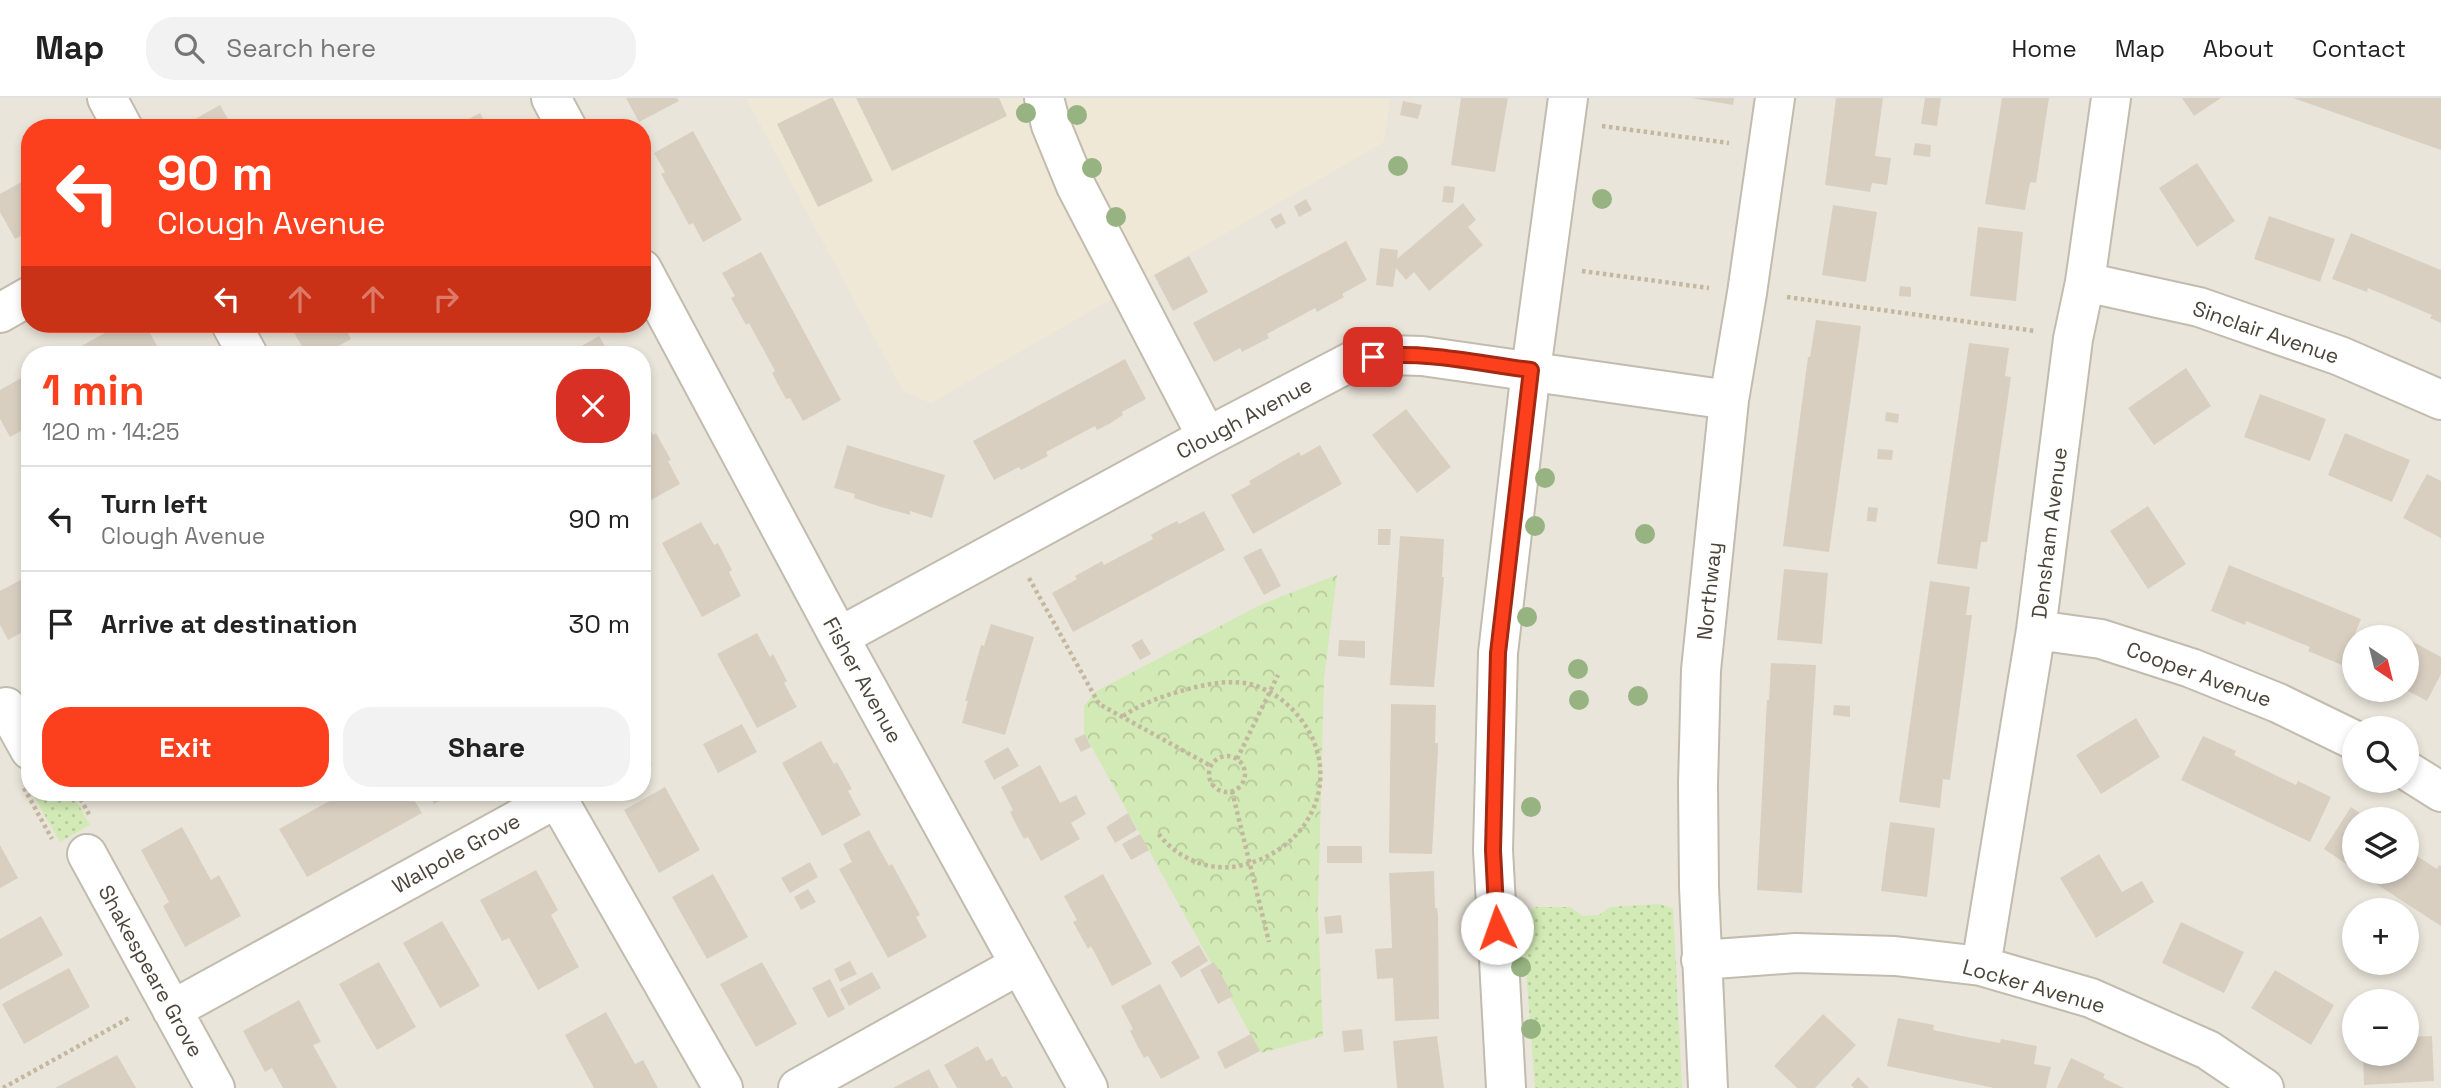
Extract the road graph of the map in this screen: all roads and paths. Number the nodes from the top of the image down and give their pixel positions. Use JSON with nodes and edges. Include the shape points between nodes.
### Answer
{"nodes":[{"id":1,"x":107,"y":98,"type":"edge"},
{"id":2,"x":551,"y":98,"type":"edge"},
{"id":3,"x":1044,"y":98,"type":"edge"},
{"id":4,"x":1568,"y":98,"type":"edge"},
{"id":5,"x":1775,"y":98,"type":"edge"},
{"id":6,"x":2111,"y":98,"type":"edge"},
{"id":7,"x":119,"y":119,"type":"edge"},
{"id":8,"x":562,"y":119,"type":"edge"},
{"id":9,"x":1596,"y":126,"type":"dead end"},
{"id":10,"x":1768,"y":148,"type":"junction"},
{"id":11,"x":1576,"y":270,"type":"dead end"},
{"id":12,"x":2085,"y":282,"type":"junction"},
{"id":13,"x":651,"y":286,"type":"edge"},
{"id":14,"x":1718,"y":289,"type":"dead end"},
{"id":15,"x":1781,"y":296,"type":"dead end"},
{"id":16,"x":21,"y":301,"type":"edge"},
{"id":17,"x":0,"y":313,"type":"edge"},
{"id":18,"x":2073,"y":339,"type":"junction"},
{"id":19,"x":1531,"y":370,"type":"junction"},
{"id":20,"x":1729,"y":400,"type":"junction"},
{"id":21,"x":2441,"y":400,"type":"edge"},
{"id":22,"x":1207,"y":437,"type":"junction"},
{"id":23,"x":1010,"y":543,"type":"junction"},
{"id":24,"x":2036,"y":630,"type":"junction"},
{"id":25,"x":839,"y":636,"type":"junction"},
{"id":26,"x":1278,"y":675,"type":"dead end"},
{"id":27,"x":1270,"y":692,"type":"junction"},
{"id":28,"x":12,"y":704,"type":"edge"},
{"id":29,"x":1122,"y":716,"type":"junction"},
{"id":30,"x":21,"y":727,"type":"edge"},
{"id":31,"x":2342,"y":734,"type":"edge"},
{"id":32,"x":1237,"y":760,"type":"junction"},
{"id":33,"x":1211,"y":766,"type":"junction"},
{"id":34,"x":2419,"y":778,"type":"edge"},
{"id":35,"x":1232,"y":791,"type":"junction"},
{"id":36,"x":2441,"y":792,"type":"edge"},
{"id":37,"x":31,"y":801,"type":"edge"},
{"id":38,"x":81,"y":801,"type":"edge"},
{"id":39,"x":551,"y":801,"type":"edge"},
{"id":40,"x":559,"y":801,"type":"edge"},
{"id":41,"x":1157,"y":833,"type":"dead end"},
{"id":42,"x":87,"y":854,"type":"junction"},
{"id":43,"x":1250,"y":864,"type":"junction"},
{"id":44,"x":1269,"y":942,"type":"dead end"},
{"id":45,"x":1701,"y":960,"type":"junction"},
{"id":46,"x":1020,"y":965,"type":"junction"},
{"id":47,"x":1981,"y":966,"type":"junction"},
{"id":48,"x":169,"y":1004,"type":"junction"},
{"id":49,"x":1,"y":1087,"type":"edge"},
{"id":50,"x":215,"y":1088,"type":"edge"},
{"id":51,"x":723,"y":1088,"type":"edge"},
{"id":52,"x":798,"y":1088,"type":"edge"},
{"id":53,"x":1088,"y":1088,"type":"edge"},
{"id":54,"x":1506,"y":1088,"type":"edge"},
{"id":55,"x":1708,"y":1088,"type":"edge"},
{"id":56,"x":2264,"y":1088,"type":"edge"}],
"edges":[{"from":1,"to":7,"type":"street"},
{"from":2,"to":8,"type":"street"},
{"from":3,"to":22,"type":"street","via":[[1076,186]]},
{"from":4,"to":19,"type":"street"},
{"from":5,"to":10,"type":"street","name":"Northway"},
{"from":6,"to":12,"type":"street","name":"Densham Avenue"},
{"from":9,"to":10,"type":"path"},
{"from":10,"to":20,"type":"street","name":"Northway"},
{"from":11,"to":14,"type":"path"},
{"from":12,"to":18,"type":"street","name":"Densham Avenue"},
{"from":12,"to":21,"type":"street","name":"Sinclair Avenue","via":[[2199,307],[2340,356]]},
{"from":13,"to":25,"type":"street","name":"Fisher Avenue"},
{"from":15,"to":18,"type":"path"},
{"from":16,"to":17,"type":"street"},
{"from":18,"to":24,"type":"street","name":"Densham Avenue"},
{"from":19,"to":20,"type":"street","name":"Clough Avenue"},
{"from":19,"to":22,"type":"street","name":"Clough Avenue","via":[[1422,356],[1356,359]]},
{"from":19,"to":54,"type":"street","via":[[1498,653],[1493,850]]},
{"from":20,"to":45,"type":"street","name":"Northway","via":[[1701,670]]},
{"from":22,"to":23,"type":"street","name":"Clough Avenue"},
{"from":23,"to":25,"type":"street","name":"Clough Avenue"},
{"from":23,"to":29,"type":"path","via":[[1098,704]]},
{"from":24,"to":31,"type":"street","name":"Cooper Avenue","via":[[2101,639],[2191,668],[2278,702]]},
{"from":24,"to":47,"type":"street","name":"Densham Avenue"},
{"from":25,"to":46,"type":"street","name":"Fisher Avenue"},
{"from":26,"to":27,"type":"path"},
{"from":27,"to":29,"type":"path","via":[[1251,684],[1218,682],[1160,697]]},
{"from":27,"to":32,"type":"path"},
{"from":27,"to":43,"type":"path","via":[[1299,716],[1311,734],[1318,753],[1318,793],[1312,812],[1290,843]]},
{"from":28,"to":30,"type":"street"},
{"from":29,"to":33,"type":"path"},
{"from":32,"to":33,"type":"path","via":[[1222,756]]},
{"from":32,"to":35,"type":"path","via":[[1244,774]]},
{"from":33,"to":35,"type":"path","via":[[1213,785]]},
{"from":34,"to":36,"type":"street"},
{"from":35,"to":43,"type":"path"},
{"from":37,"to":42,"type":"path","via":[[58,848]]},
{"from":38,"to":42,"type":"path","via":[[96,827]]},
{"from":39,"to":48,"type":"street","name":"Walpole Grove"},
{"from":40,"to":51,"type":"street","name":"Walpole Grove"},
{"from":41,"to":43,"type":"path","via":[[1174,850],[1202,863]]},
{"from":42,"to":48,"type":"street","name":"Shakespeare Grove"},
{"from":43,"to":44,"type":"path"},
{"from":45,"to":47,"type":"street","name":"Locker Avenue","via":[[1796,953],[1895,956]]},
{"from":45,"to":55,"type":"street","name":"Northway"},
{"from":46,"to":52,"type":"street"},
{"from":46,"to":53,"type":"street","name":"Fisher Avenue"},
{"from":47,"to":56,"type":"street","name":"Locker Avenue","via":[[2091,998],[2208,1050]]},
{"from":48,"to":49,"type":"path"},
{"from":48,"to":50,"type":"street","name":"Shakespeare Grove"}]}
